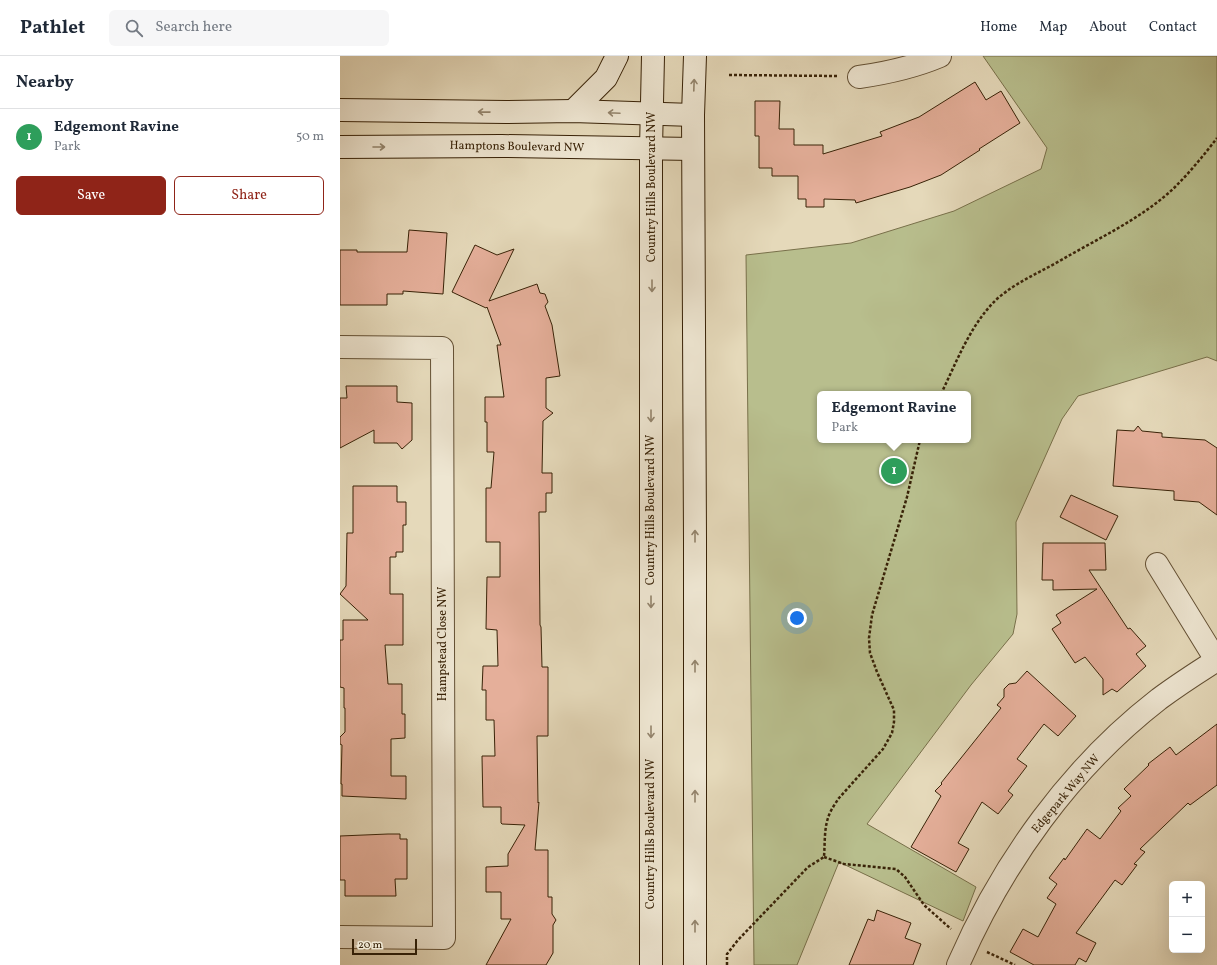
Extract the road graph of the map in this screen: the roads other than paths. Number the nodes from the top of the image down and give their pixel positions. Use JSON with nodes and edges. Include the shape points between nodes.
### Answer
{"nodes":[{"id":1,"x":617,"y":56,"type":"edge"},
{"id":2,"x":653,"y":56,"type":"edge"},
{"id":3,"x":695,"y":56,"type":"edge"},
{"id":4,"x":940,"y":56,"type":"edge"},
{"id":5,"x":859,"y":76,"type":"road end"},
{"id":6,"x":340,"y":110,"type":"edge"},
{"id":7,"x":573,"y":111,"type":"junction"},
{"id":8,"x":653,"y":114,"type":"junction"},
{"id":9,"x":693,"y":115,"type":"junction"},
{"id":10,"x":340,"y":147,"type":"edge"},
{"id":11,"x":651,"y":149,"type":"junction"},
{"id":12,"x":693,"y":149,"type":"junction"},
{"id":13,"x":340,"y":347,"type":"edge"},
{"id":14,"x":1157,"y":564,"type":"dead end"},
{"id":15,"x":1217,"y":660,"type":"edge"},
{"id":16,"x":340,"y":937,"type":"edge"},
{"id":17,"x":651,"y":965,"type":"edge"},
{"id":18,"x":695,"y":965,"type":"edge"},
{"id":19,"x":958,"y":965,"type":"edge"}],
"edges":[{"from":1,"to":7,"type":"street","via":[[606,78]]},
{"from":2,"to":8,"type":"street","name":"Country Hills Boulevard NW"},
{"from":9,"to":3,"type":"street","one_way":true},
{"from":4,"to":5,"type":"street","via":[[885,73]]},
{"from":7,"to":6,"type":"street","one_way":true},
{"from":8,"to":7,"type":"street","one_way":true},
{"from":8,"to":9,"type":"street"},
{"from":8,"to":11,"type":"street","name":"Country Hills Boulevard NW"},
{"from":9,"to":12,"type":"street"},
{"from":10,"to":11,"type":"street","name":"Hamptons Boulevard NW","one_way":true,"via":[[502,146]]},
{"from":11,"to":12,"type":"street","name":"Hamptons Boulevard NW"},
{"from":11,"to":17,"type":"street","name":"Country Hills Boulevard NW","one_way":true},
{"from":18,"to":12,"type":"street","one_way":true},
{"from":13,"to":16,"type":"street","name":"Hampstead Close NW","via":[[442,348],[444,938]]},
{"from":14,"to":15,"type":"street"},
{"from":15,"to":19,"type":"street","name":"Edgepark Way NW","via":[[1160,699],[1119,734],[1046,813],[1007,869],[982,913]]}]}
